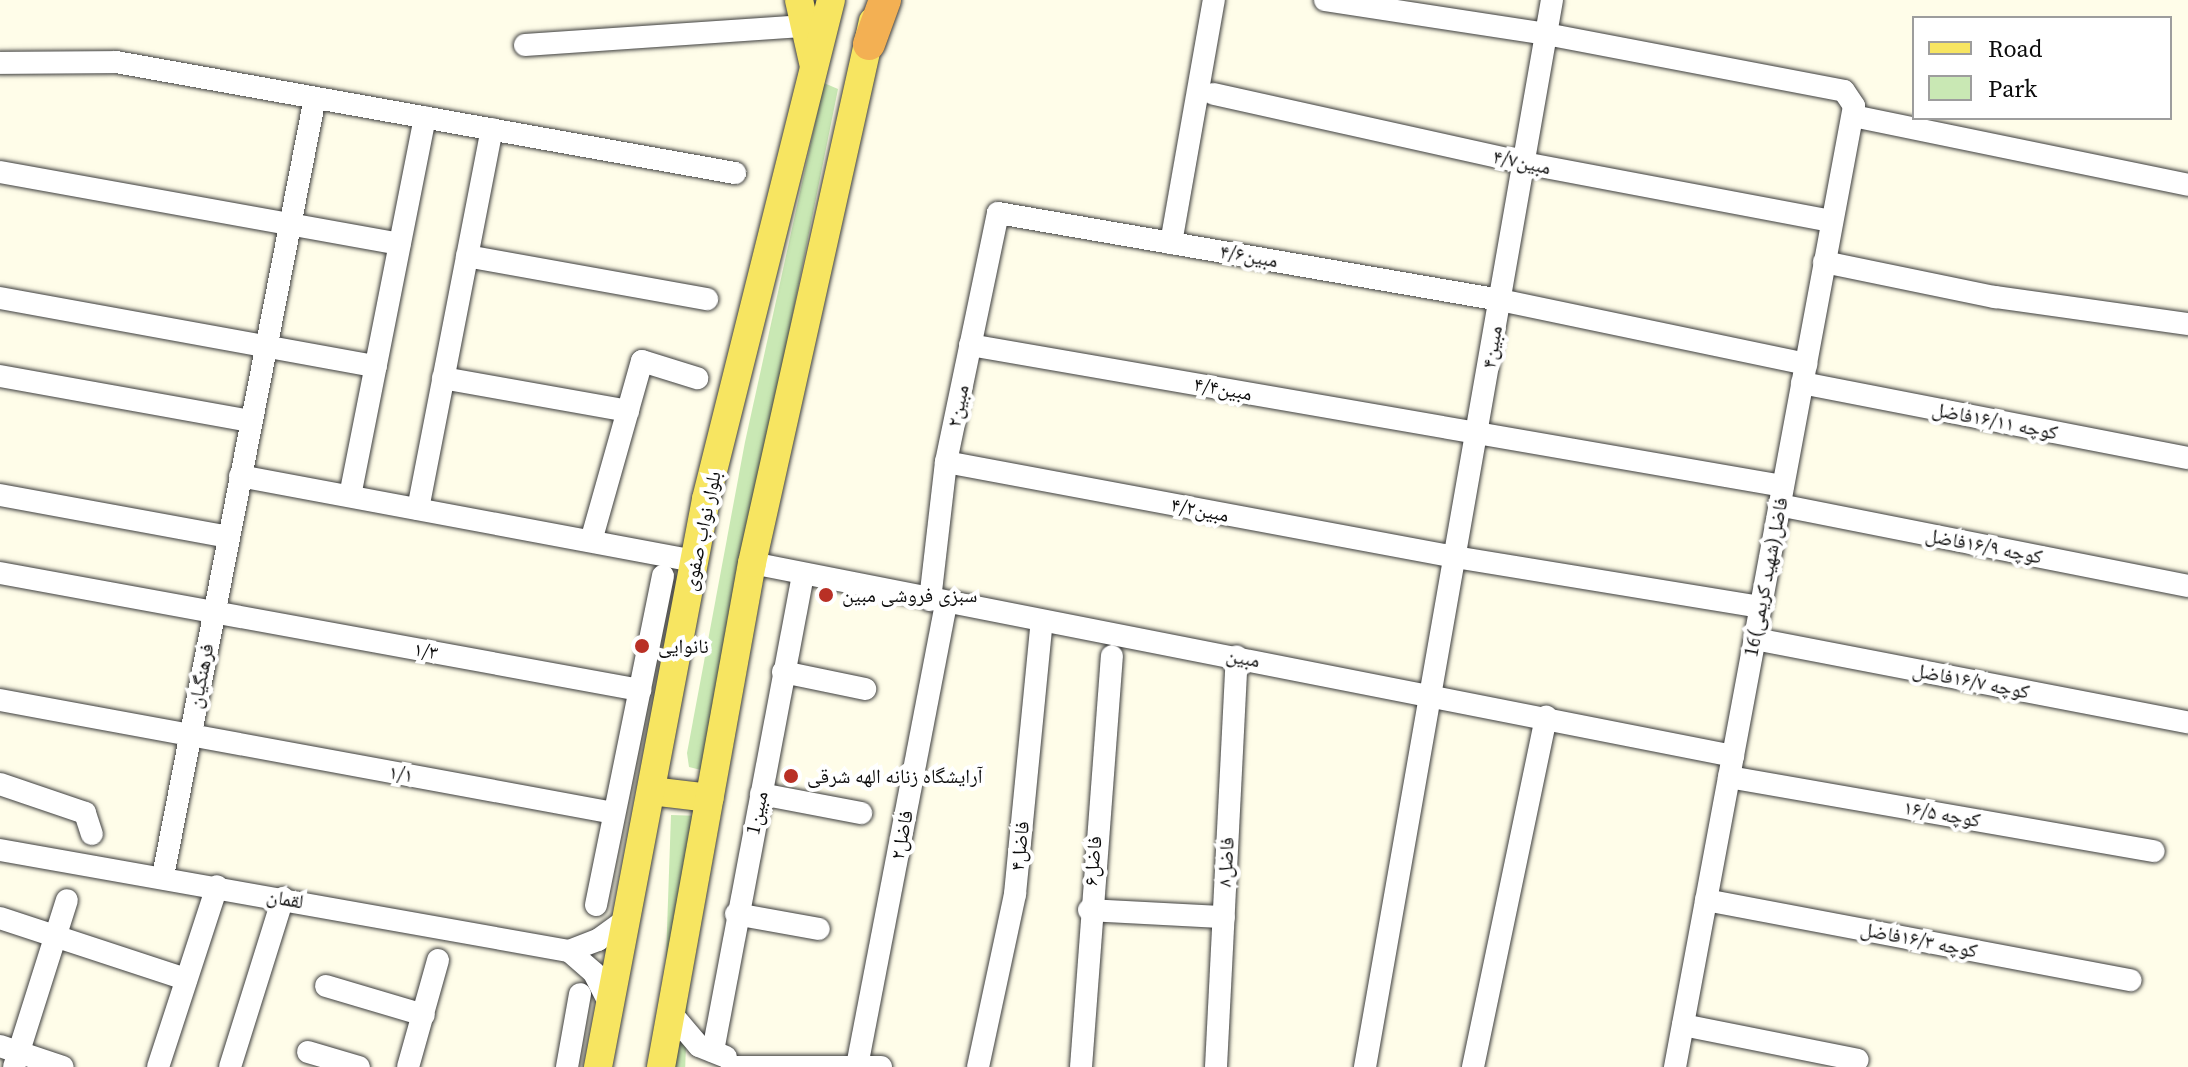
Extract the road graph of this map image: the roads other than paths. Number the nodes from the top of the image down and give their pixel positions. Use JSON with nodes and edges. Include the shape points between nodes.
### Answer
{"nodes":[{"id":1,"x":831,"y":0,"type":"edge"},
{"id":2,"x":876,"y":0,"type":"edge"},
{"id":3,"x":885,"y":0,"type":"edge"},
{"id":4,"x":1214,"y":0,"type":"edge"},
{"id":5,"x":1325,"y":0,"type":"edge"},
{"id":6,"x":1552,"y":0,"type":"edge"},
{"id":7,"x":802,"y":13,"type":"edge"},
{"id":8,"x":1546,"y":34,"type":"junction"},
{"id":9,"x":869,"y":44,"type":"junction"},
{"id":10,"x":525,"y":45,"type":"dead end"},
{"id":11,"x":0,"y":63,"type":"edge"},
{"id":12,"x":816,"y":75,"type":"junction"},
{"id":13,"x":1214,"y":94,"type":"dead end"},
{"id":14,"x":315,"y":98,"type":"junction"},
{"id":15,"x":1853,"y":116,"type":"junction"},
{"id":16,"x":425,"y":117,"type":"junction"},
{"id":17,"x":492,"y":129,"type":"junction"},
{"id":18,"x":1524,"y":163,"type":"junction"},
{"id":19,"x":0,"y":172,"type":"edge"},
{"id":20,"x":735,"y":173,"type":"dead end"},
{"id":21,"x":2188,"y":185,"type":"edge"},
{"id":22,"x":998,"y":213,"type":"joint"},
{"id":23,"x":1832,"y":221,"type":"junction"},
{"id":24,"x":290,"y":224,"type":"junction"},
{"id":25,"x":1171,"y":243,"type":"junction"},
{"id":26,"x":400,"y":244,"type":"junction"},
{"id":27,"x":467,"y":256,"type":"junction"},
{"id":28,"x":1824,"y":262,"type":"junction"},
{"id":29,"x":0,"y":298,"type":"edge"},
{"id":30,"x":707,"y":299,"type":"dead end"},
{"id":31,"x":1500,"y":300,"type":"junction"},
{"id":32,"x":2188,"y":324,"type":"edge"},
{"id":33,"x":970,"y":345,"type":"junction"},
{"id":34,"x":266,"y":346,"type":"junction"},
{"id":35,"x":376,"y":366,"type":"junction"},
{"id":36,"x":1804,"y":373,"type":"junction"},
{"id":37,"x":0,"y":376,"type":"edge"},
{"id":38,"x":443,"y":378,"type":"junction"},
{"id":39,"x":697,"y":378,"type":"dead end"},
{"id":40,"x":628,"y":411,"type":"junction"},
{"id":41,"x":251,"y":421,"type":"junction"},
{"id":42,"x":1476,"y":434,"type":"junction"},
{"id":43,"x":2188,"y":458,"type":"edge"},
{"id":44,"x":946,"y":462,"type":"junction"},
{"id":45,"x":240,"y":476,"type":"junction"},
{"id":46,"x":0,"y":495,"type":"edge"},
{"id":47,"x":350,"y":496,"type":"junction"},
{"id":48,"x":1781,"y":496,"type":"junction"},
{"id":49,"x":418,"y":509,"type":"junction"},
{"id":50,"x":228,"y":537,"type":"junction"},
{"id":51,"x":591,"y":541,"type":"junction"},
{"id":52,"x":1455,"y":557,"type":"junction"},
{"id":53,"x":695,"y":561,"type":"junction"},
{"id":54,"x":752,"y":563,"type":"junction"},
{"id":55,"x":0,"y":573,"type":"edge"},
{"id":56,"x":663,"y":576,"type":"dead end"},
{"id":57,"x":803,"y":576,"type":"junction"},
{"id":58,"x":2188,"y":586,"type":"edge"},
{"id":59,"x":938,"y":602,"type":"junction"},
{"id":60,"x":1760,"y":607,"type":"junction"},
{"id":61,"x":213,"y":612,"type":"junction"},
{"id":62,"x":1042,"y":621,"type":"junction"},
{"id":63,"x":1755,"y":639,"type":"junction"},
{"id":64,"x":1112,"y":656,"type":"dead end"},
{"id":65,"x":1237,"y":657,"type":"junction"},
{"id":66,"x":783,"y":672,"type":"junction"},
{"id":67,"x":865,"y":689,"type":"dead end"},
{"id":68,"x":640,"y":690,"type":"junction"},
{"id":69,"x":1431,"y":693,"type":"junction"},
{"id":70,"x":0,"y":700,"type":"edge"},
{"id":71,"x":1546,"y":717,"type":"junction"},
{"id":72,"x":2188,"y":722,"type":"edge"},
{"id":73,"x":189,"y":735,"type":"junction"},
{"id":74,"x":1731,"y":767,"type":"junction"},
{"id":75,"x":0,"y":784,"type":"edge"},
{"id":76,"x":651,"y":791,"type":"junction"},
{"id":77,"x":761,"y":794,"type":"junction"},
{"id":78,"x":710,"y":798,"type":"junction"},
{"id":79,"x":614,"y":813,"type":"junction"},
{"id":80,"x":861,"y":813,"type":"dead end"},
{"id":81,"x":92,"y":834,"type":"dead end"},
{"id":82,"x":0,"y":850,"type":"edge"},
{"id":83,"x":2154,"y":851,"type":"dead end"},
{"id":84,"x":163,"y":876,"type":"junction"},
{"id":85,"x":217,"y":886,"type":"junction"},
{"id":86,"x":283,"y":898,"type":"junction"},
{"id":87,"x":67,"y":900,"type":"dead end"},
{"id":88,"x":1706,"y":900,"type":"junction"},
{"id":89,"x":596,"y":905,"type":"dead end"},
{"id":90,"x":1089,"y":910,"type":"junction"},
{"id":91,"x":736,"y":914,"type":"junction"},
{"id":92,"x":1224,"y":917,"type":"junction"},
{"id":93,"x":0,"y":918,"type":"edge"},
{"id":94,"x":624,"y":921,"type":"junction"},
{"id":95,"x":819,"y":929,"type":"dead end"},
{"id":96,"x":55,"y":936,"type":"junction"},
{"id":97,"x":569,"y":951,"type":"junction"},
{"id":98,"x":438,"y":960,"type":"dead end"},
{"id":99,"x":186,"y":979,"type":"junction"},
{"id":100,"x":2131,"y":980,"type":"dead end"},
{"id":101,"x":326,"y":986,"type":"dead end"},
{"id":102,"x":580,"y":994,"type":"dead end"},
{"id":103,"x":610,"y":1004,"type":"junction"},
{"id":104,"x":671,"y":1013,"type":"junction"},
{"id":105,"x":424,"y":1015,"type":"junction"},
{"id":106,"x":1683,"y":1025,"type":"junction"},
{"id":107,"x":713,"y":1051,"type":"junction"},
{"id":108,"x":308,"y":1052,"type":"dead end"},
{"id":109,"x":11,"y":1055,"type":"edge"},
{"id":110,"x":1858,"y":1060,"type":"dead end"},
{"id":111,"x":737,"y":1066,"type":"edge"},
{"id":112,"x":780,"y":1066,"type":"edge"},
{"id":113,"x":857,"y":1066,"type":"edge"},
{"id":114,"x":63,"y":1067,"type":"edge"},
{"id":115,"x":158,"y":1067,"type":"edge"},
{"id":116,"x":230,"y":1067,"type":"edge"},
{"id":117,"x":359,"y":1067,"type":"edge"},
{"id":118,"x":408,"y":1067,"type":"edge"},
{"id":119,"x":567,"y":1067,"type":"edge"},
{"id":120,"x":598,"y":1067,"type":"edge"},
{"id":121,"x":661,"y":1067,"type":"edge"},
{"id":122,"x":881,"y":1067,"type":"edge"},
{"id":123,"x":978,"y":1067,"type":"edge"},
{"id":124,"x":1081,"y":1067,"type":"edge"},
{"id":125,"x":1216,"y":1067,"type":"edge"},
{"id":126,"x":1365,"y":1067,"type":"edge"},
{"id":127,"x":1473,"y":1067,"type":"edge"},
{"id":128,"x":1675,"y":1067,"type":"edge"}],
"edges":[{"from":1,"to":12,"type":"main road","name":"بلوار نواب صفوی"},
{"from":2,"to":9,"type":"main road"},
{"from":3,"to":9,"type":"highway"},
{"from":4,"to":25,"type":"street"},
{"from":5,"to":8,"type":"street"},
{"from":6,"to":8,"type":"street","name":"۴مبین"},
{"from":7,"to":10,"type":"street"},
{"from":7,"to":12,"type":"main road"},
{"from":8,"to":15,"type":"street","via":[[1844,91],[1852,99]]},
{"from":8,"to":18,"type":"street","name":"۴مبین"},
{"from":9,"to":54,"type":"main road"},
{"from":11,"to":14,"type":"street","via":[[116,62]]},
{"from":12,"to":53,"type":"main road","name":"بلوار نواب صفوی"},
{"from":13,"to":18,"type":"street","name":"۴/۷مبین"},
{"from":14,"to":16,"type":"street"},
{"from":14,"to":24,"type":"street","name":"فرهنگیان"},
{"from":15,"to":21,"type":"street"},
{"from":15,"to":23,"type":"street","name":"16فاضل(شهید کریمی)"},
{"from":16,"to":17,"type":"street"},
{"from":16,"to":26,"type":"street"},
{"from":17,"to":20,"type":"street"},
{"from":17,"to":27,"type":"street"},
{"from":18,"to":23,"type":"street","name":"۴/۷مبین"},
{"from":18,"to":31,"type":"street","name":"۴مبین"},
{"from":19,"to":24,"type":"street"},
{"from":22,"to":25,"type":"street","name":"۴/۶مبین"},
{"from":22,"to":33,"type":"street","name":"۲مبین"},
{"from":23,"to":28,"type":"street","name":"16فاضل(شهید کریمی)"},
{"from":24,"to":26,"type":"street"},
{"from":24,"to":34,"type":"street","name":"فرهنگیان"},
{"from":25,"to":31,"type":"street","name":"۴/۶مبین"},
{"from":26,"to":35,"type":"street"},
{"from":27,"to":30,"type":"street"},
{"from":27,"to":38,"type":"street"},
{"from":28,"to":32,"type":"street","via":[[1995,297]]},
{"from":28,"to":36,"type":"street","name":"16فاضل(شهید کریمی)"},
{"from":29,"to":34,"type":"street"},
{"from":31,"to":36,"type":"street","name":"۴/۶مبین"},
{"from":31,"to":42,"type":"street","name":"۴مبین"},
{"from":33,"to":42,"type":"street","name":"۴/۴مبین"},
{"from":33,"to":44,"type":"street","name":"۲مبین"},
{"from":34,"to":35,"type":"street"},
{"from":34,"to":41,"type":"street","name":"فرهنگیان"},
{"from":35,"to":47,"type":"street"},
{"from":36,"to":43,"type":"street","name":"کوچه ۱۶/۱۱فاضل"},
{"from":36,"to":48,"type":"street","name":"16فاضل(شهید کریمی)"},
{"from":37,"to":41,"type":"street"},
{"from":38,"to":40,"type":"street"},
{"from":38,"to":49,"type":"street"},
{"from":39,"to":40,"type":"street","via":[[642,361]]},
{"from":40,"to":51,"type":"street"},
{"from":41,"to":45,"type":"street","name":"فرهنگیان"},
{"from":42,"to":48,"type":"street","name":"۴/۴مبین"},
{"from":42,"to":52,"type":"street","name":"۴مبین"},
{"from":44,"to":52,"type":"street","name":"۴/۲مبین"},
{"from":44,"to":59,"type":"street","name":"۲مبین"},
{"from":45,"to":47,"type":"street"},
{"from":45,"to":50,"type":"street","name":"فرهنگیان"},
{"from":46,"to":50,"type":"street"},
{"from":47,"to":49,"type":"street"},
{"from":48,"to":58,"type":"street","name":"کوچه ۱۶/۹فاضل"},
{"from":48,"to":60,"type":"street","name":"16فاضل(شهید کریمی)"},
{"from":49,"to":51,"type":"street"},
{"from":50,"to":61,"type":"street","name":"فرهنگیان"},
{"from":51,"to":53,"type":"street"},
{"from":52,"to":60,"type":"street","name":"۴/۲مبین"},
{"from":52,"to":69,"type":"street","name":"۴مبین"},
{"from":53,"to":76,"type":"main road","name":"بلوار نواب صفوی"},
{"from":54,"to":57,"type":"street","name":"مبین"},
{"from":54,"to":78,"type":"main road"},
{"from":55,"to":61,"type":"street","name":"۱/۳"},
{"from":56,"to":68,"type":"street"},
{"from":57,"to":59,"type":"street","name":"مبین"},
{"from":57,"to":66,"type":"street","name":"1مبین"},
{"from":59,"to":62,"type":"street","name":"مبین"},
{"from":59,"to":113,"type":"street","name":"۲فاضل"},
{"from":60,"to":63,"type":"street","name":"16فاضل(شهید کریمی)"},
{"from":61,"to":68,"type":"street","name":"۱/۳"},
{"from":61,"to":73,"type":"street","name":"فرهنگیان"},
{"from":62,"to":65,"type":"street","name":"مبین"},
{"from":62,"to":123,"type":"street","name":"۴فاضل","via":[[1015,894]]},
{"from":63,"to":72,"type":"street","name":"کوچه ۱۶/۷فاضل"},
{"from":63,"to":74,"type":"street","name":"16فاضل(شهید کریمی)"},
{"from":64,"to":90,"type":"street","name":"۶فاضل"},
{"from":65,"to":69,"type":"street","name":"مبین"},
{"from":65,"to":92,"type":"street","name":"۸فاضل"},
{"from":66,"to":67,"type":"street"},
{"from":66,"to":77,"type":"street","name":"1مبین"},
{"from":68,"to":79,"type":"street"},
{"from":69,"to":71,"type":"street","name":"مبین"},
{"from":69,"to":126,"type":"street","name":"۴مبین"},
{"from":70,"to":73,"type":"street","name":"۱/۱"},
{"from":71,"to":74,"type":"street","name":"مبین"},
{"from":71,"to":127,"type":"street"},
{"from":73,"to":79,"type":"street","name":"۱/۱"},
{"from":73,"to":84,"type":"street","name":"فرهنگیان"},
{"from":74,"to":83,"type":"street","name":"کوچه ۱۶/۵"},
{"from":74,"to":88,"type":"street","name":"16فاضل(شهید کریمی)"},
{"from":75,"to":81,"type":"street","via":[[85,813]]},
{"from":76,"to":78,"type":"main road"},
{"from":76,"to":94,"type":"main road","name":"بلوار نواب صفوی"},
{"from":77,"to":80,"type":"street"},
{"from":77,"to":91,"type":"street","name":"1مبین"},
{"from":78,"to":104,"type":"main road"},
{"from":79,"to":89,"type":"street"},
{"from":82,"to":84,"type":"street","name":"لقمان"},
{"from":84,"to":85,"type":"street","name":"لقمان"},
{"from":85,"to":86,"type":"street","name":"لقمان"},
{"from":85,"to":99,"type":"street"},
{"from":86,"to":97,"type":"street","name":"لقمان"},
{"from":86,"to":116,"type":"street"},
{"from":87,"to":96,"type":"street"},
{"from":88,"to":100,"type":"street","name":"کوچه ۱۶/۳فاضل"},
{"from":88,"to":106,"type":"street","name":"16فاضل(شهید کریمی)"},
{"from":90,"to":92,"type":"street"},
{"from":90,"to":124,"type":"street","name":"۶فاضل"},
{"from":91,"to":95,"type":"street"},
{"from":91,"to":107,"type":"street","name":"1مبین"},
{"from":92,"to":125,"type":"street","name":"۸فاضل"},
{"from":93,"to":96,"type":"street"},
{"from":94,"to":97,"type":"street","via":[[598,940]]},
{"from":94,"to":103,"type":"main road","name":"بلوار نواب صفوی"},
{"from":96,"to":99,"type":"street"},
{"from":96,"to":109,"type":"street"},
{"from":97,"to":103,"type":"street","via":[[594,973]]},
{"from":98,"to":105,"type":"street"},
{"from":99,"to":115,"type":"street"},
{"from":101,"to":105,"type":"street"},
{"from":102,"to":119,"type":"street"},
{"from":103,"to":120,"type":"main road","name":"بلوار نواب صفوی"},
{"from":104,"to":107,"type":"street","via":[[699,1046]]},
{"from":104,"to":121,"type":"main road"},
{"from":105,"to":118,"type":"street"},
{"from":106,"to":110,"type":"street"},
{"from":106,"to":128,"type":"street","name":"16فاضل(شهید کریمی)"},
{"from":107,"to":111,"type":"street"},
{"from":108,"to":117,"type":"street"},
{"from":109,"to":114,"type":"street"},
{"from":111,"to":112,"type":"street"},
{"from":112,"to":113,"type":"street"},
{"from":113,"to":122,"type":"street"}]}
